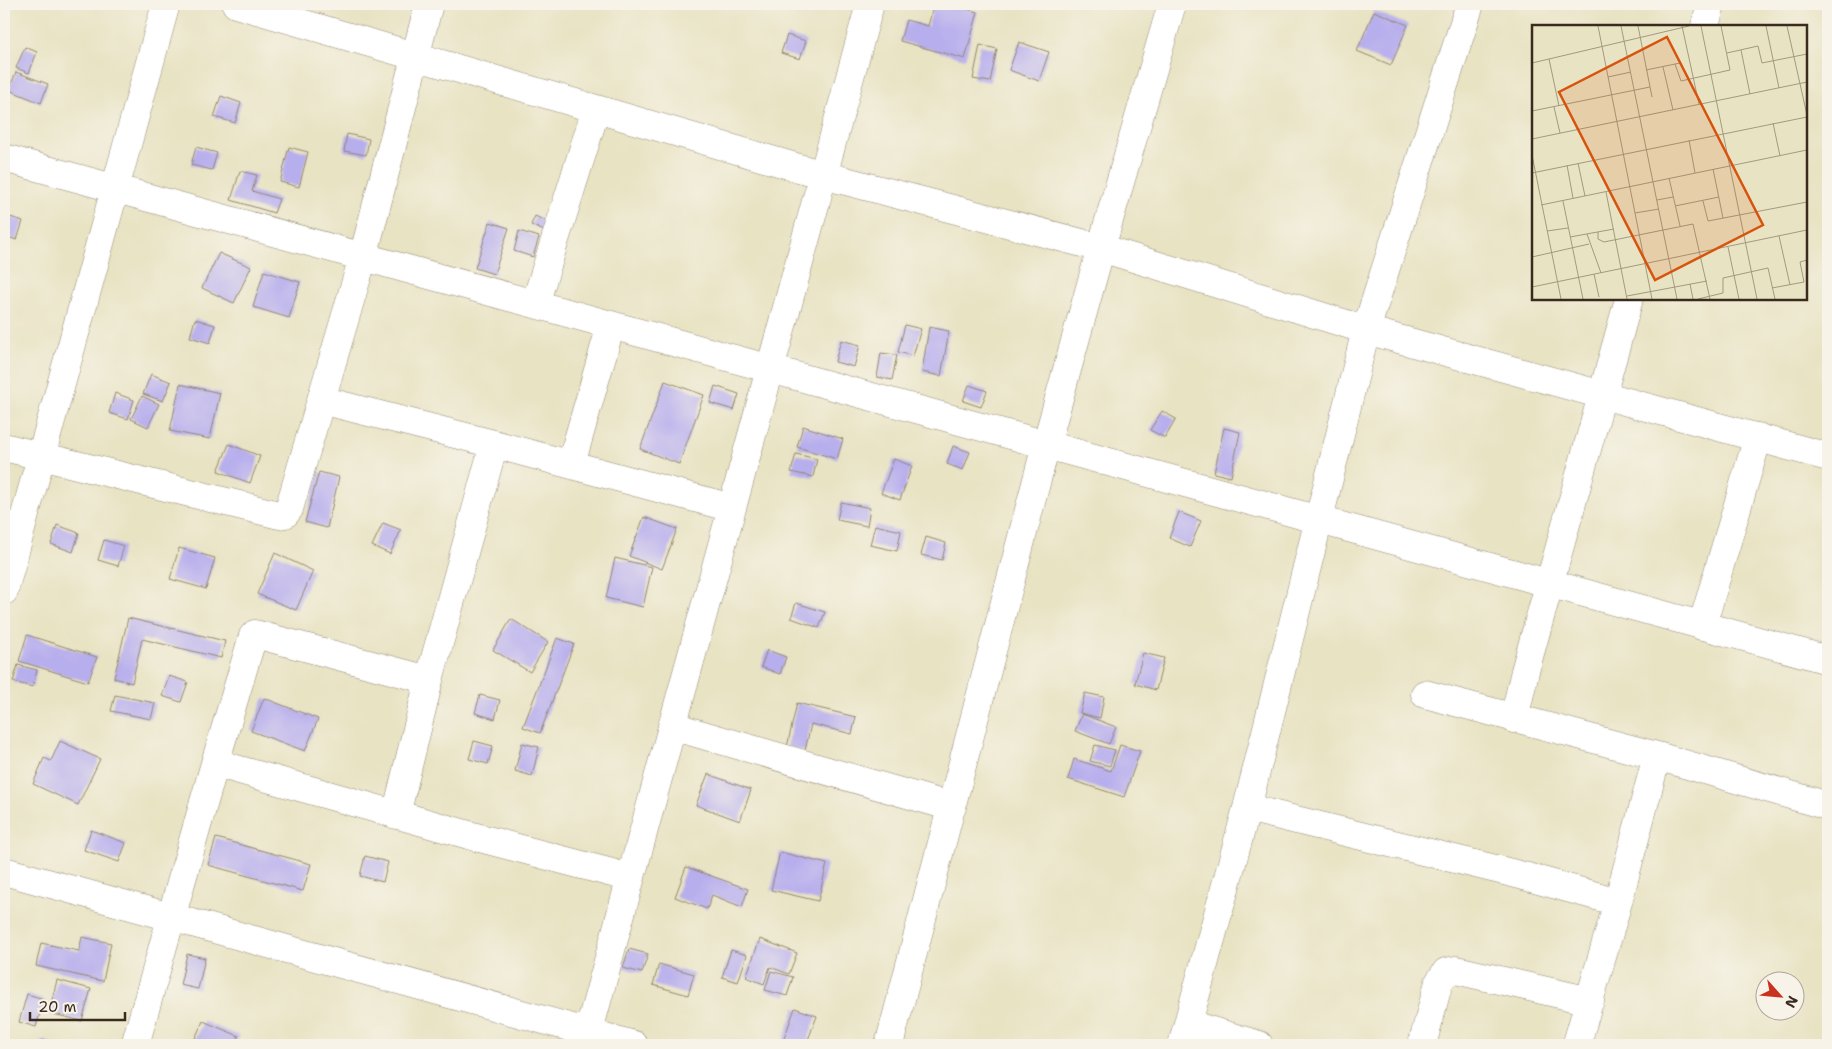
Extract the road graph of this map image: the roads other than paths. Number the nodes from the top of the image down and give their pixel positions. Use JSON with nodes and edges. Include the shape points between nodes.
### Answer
{"nodes":[{"id":1,"x":166,"y":4,"type":"edge"},
{"id":2,"x":236,"y":4,"type":"edge"},
{"id":3,"x":429,"y":4,"type":"edge"},
{"id":4,"x":870,"y":4,"type":"edge"},
{"id":5,"x":1172,"y":4,"type":"edge"},
{"id":6,"x":1470,"y":4,"type":"edge"},
{"id":7,"x":1711,"y":4,"type":"edge"},
{"id":8,"x":1705,"y":25,"type":"edge"},
{"id":9,"x":416,"y":57,"type":"junction"},
{"id":10,"x":596,"y":109,"type":"junction"},
{"id":11,"x":4,"y":158,"type":"edge"},
{"id":12,"x":823,"y":175,"type":"junction"},
{"id":13,"x":115,"y":188,"type":"junction"},
{"id":14,"x":1100,"y":248,"type":"junction"},
{"id":15,"x":363,"y":257,"type":"junction"},
{"id":16,"x":1629,"y":300,"type":"edge"},
{"id":17,"x":535,"y":304,"type":"junction"},
{"id":18,"x":611,"y":325,"type":"junction"},
{"id":19,"x":1366,"y":330,"type":"junction"},
{"id":20,"x":770,"y":369,"type":"junction"},
{"id":21,"x":1602,"y":395,"type":"junction"},
{"id":22,"x":321,"y":400,"type":"junction"},
{"id":23,"x":1758,"y":437,"type":"junction"},
{"id":24,"x":494,"y":444,"type":"junction"},
{"id":25,"x":1046,"y":445,"type":"junction"},
{"id":26,"x":4,"y":447,"type":"edge"},
{"id":27,"x":40,"y":456,"type":"junction"},
{"id":28,"x":1828,"y":457,"type":"edge"},
{"id":29,"x":571,"y":464,"type":"junction"},
{"id":30,"x":732,"y":508,"type":"junction"},
{"id":31,"x":1318,"y":520,"type":"junction"},
{"id":32,"x":1550,"y":583,"type":"junction"},
{"id":33,"x":4,"y":591,"type":"edge"},
{"id":34,"x":1702,"y":626,"type":"junction"},
{"id":35,"x":1828,"y":660,"type":"edge"},
{"id":36,"x":429,"y":680,"type":"junction"},
{"id":37,"x":1425,"y":694,"type":"dead end"},
{"id":38,"x":1514,"y":719,"type":"junction"},
{"id":39,"x":672,"y":726,"type":"junction"},
{"id":40,"x":1657,"y":756,"type":"junction"},
{"id":41,"x":215,"y":763,"type":"junction"},
{"id":42,"x":1828,"y":806,"type":"edge"},
{"id":43,"x":952,"y":807,"type":"junction"},
{"id":44,"x":1247,"y":808,"type":"junction"},
{"id":45,"x":396,"y":815,"type":"junction"},
{"id":46,"x":4,"y":872,"type":"edge"},
{"id":47,"x":631,"y":878,"type":"junction"},
{"id":48,"x":1618,"y":902,"type":"junction"},
{"id":49,"x":172,"y":917,"type":"junction"},
{"id":50,"x":1590,"y":1001,"type":"junction"},
{"id":51,"x":1185,"y":1035,"type":"edge"},
{"id":52,"x":586,"y":1039,"type":"edge"},
{"id":53,"x":1577,"y":1043,"type":"dead end"},
{"id":54,"x":135,"y":1045,"type":"edge"},
{"id":55,"x":634,"y":1045,"type":"edge"},
{"id":56,"x":889,"y":1045,"type":"edge"},
{"id":57,"x":1259,"y":1045,"type":"edge"},
{"id":58,"x":1422,"y":1045,"type":"edge"}],
"edges":[{"from":1,"to":13,"type":"street"},
{"from":2,"to":9,"type":"street"},
{"from":3,"to":9,"type":"street"},
{"from":4,"to":12,"type":"street"},
{"from":5,"to":14,"type":"street"},
{"from":6,"to":19,"type":"street"},
{"from":7,"to":8,"type":"street"},
{"from":9,"to":10,"type":"street"},
{"from":9,"to":15,"type":"street"},
{"from":10,"to":12,"type":"street"},
{"from":10,"to":17,"type":"street"},
{"from":11,"to":13,"type":"street"},
{"from":12,"to":14,"type":"street"},
{"from":12,"to":20,"type":"street"},
{"from":13,"to":15,"type":"street"},
{"from":13,"to":27,"type":"street"},
{"from":14,"to":19,"type":"street"},
{"from":14,"to":25,"type":"street"},
{"from":15,"to":17,"type":"street"},
{"from":15,"to":22,"type":"street"},
{"from":16,"to":21,"type":"street"},
{"from":17,"to":18,"type":"street"},
{"from":18,"to":20,"type":"street"},
{"from":18,"to":29,"type":"street"},
{"from":19,"to":21,"type":"street"},
{"from":19,"to":31,"type":"street"},
{"from":20,"to":25,"type":"street"},
{"from":20,"to":30,"type":"street"},
{"from":21,"to":23,"type":"street"},
{"from":21,"to":32,"type":"street"},
{"from":22,"to":24,"type":"street"},
{"from":22,"to":27,"type":"street","via":[[285,514]]},
{"from":23,"to":28,"type":"street"},
{"from":23,"to":34,"type":"street"},
{"from":24,"to":29,"type":"street"},
{"from":24,"to":36,"type":"street"},
{"from":25,"to":31,"type":"street"},
{"from":25,"to":43,"type":"street"},
{"from":26,"to":27,"type":"street"},
{"from":27,"to":33,"type":"street"},
{"from":29,"to":30,"type":"street"},
{"from":30,"to":39,"type":"street"},
{"from":31,"to":32,"type":"street"},
{"from":31,"to":44,"type":"street"},
{"from":32,"to":34,"type":"street"},
{"from":32,"to":38,"type":"street"},
{"from":34,"to":35,"type":"street"},
{"from":36,"to":41,"type":"street","via":[[255,634]]},
{"from":36,"to":45,"type":"street"},
{"from":37,"to":38,"type":"street"},
{"from":38,"to":40,"type":"street"},
{"from":39,"to":43,"type":"street"},
{"from":39,"to":47,"type":"street"},
{"from":40,"to":42,"type":"street"},
{"from":40,"to":48,"type":"street"},
{"from":41,"to":45,"type":"street"},
{"from":41,"to":49,"type":"street"},
{"from":43,"to":56,"type":"street"},
{"from":44,"to":48,"type":"street"},
{"from":44,"to":51,"type":"street"},
{"from":45,"to":47,"type":"street"},
{"from":46,"to":49,"type":"street"},
{"from":47,"to":52,"type":"street"},
{"from":48,"to":50,"type":"street"},
{"from":49,"to":52,"type":"street"},
{"from":49,"to":54,"type":"street"},
{"from":50,"to":53,"type":"street"},
{"from":50,"to":58,"type":"street","via":[[1456,970],[1446,972],[1440,982]]},
{"from":51,"to":57,"type":"street"},
{"from":52,"to":55,"type":"street"}]}
